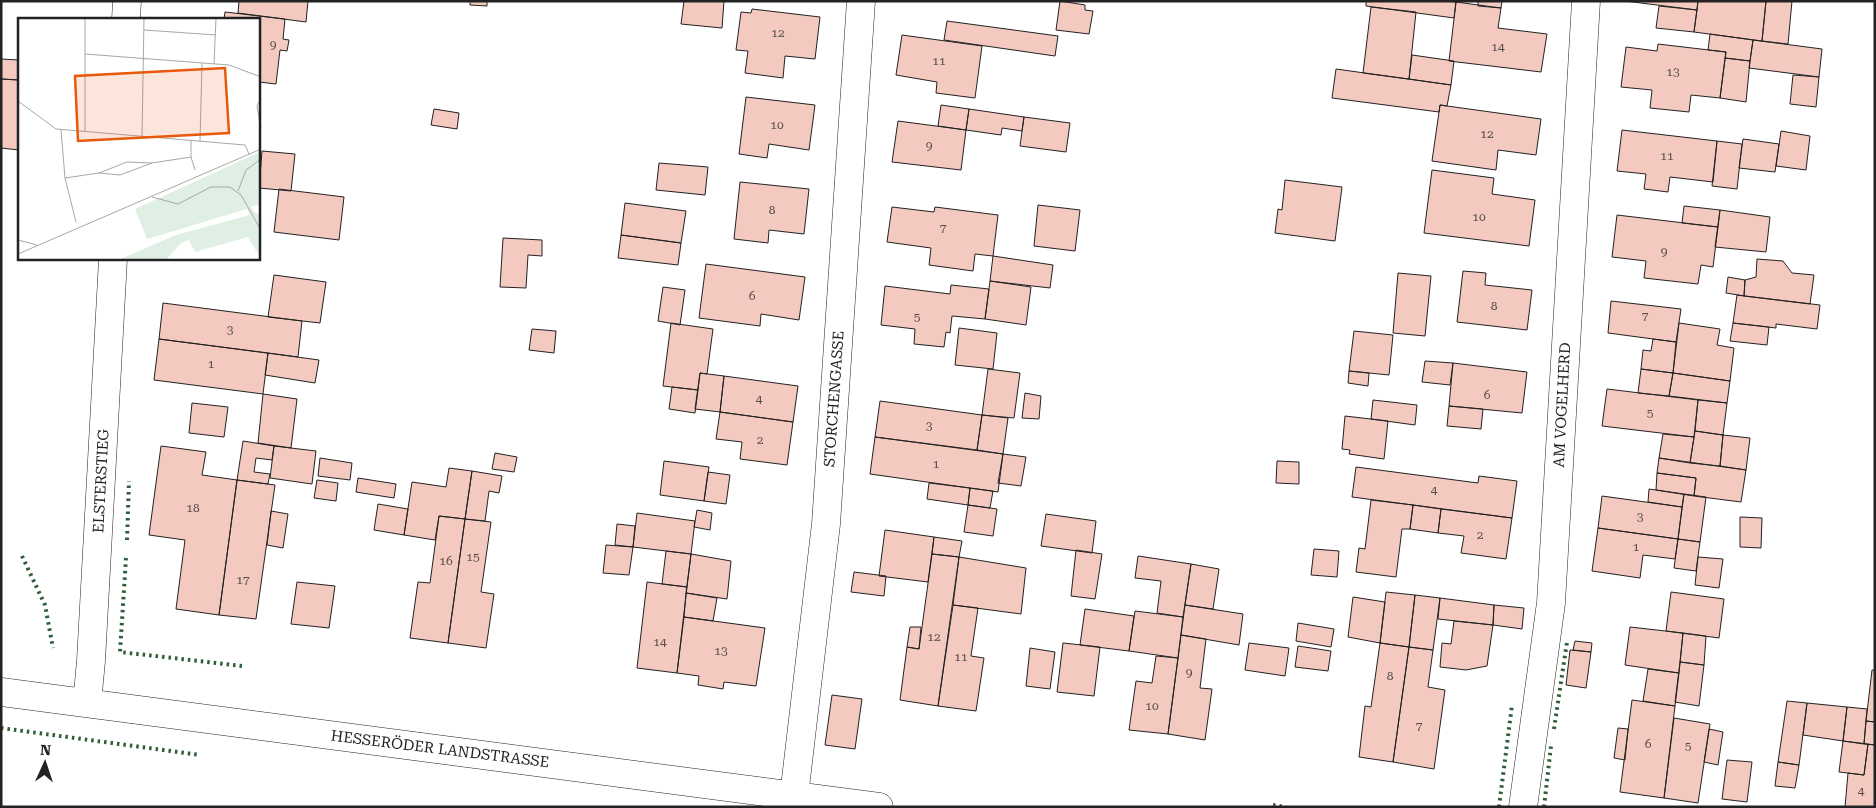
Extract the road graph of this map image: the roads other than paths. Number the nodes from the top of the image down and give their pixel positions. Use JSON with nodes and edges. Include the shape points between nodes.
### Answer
{"nodes":[{"id":1,"x":127,"y":1,"type":"edge"},
{"id":2,"x":861,"y":1,"type":"edge"},
{"id":3,"x":1586,"y":1,"type":"edge"},
{"id":4,"x":126,"y":18,"type":"edge"},
{"id":5,"x":113,"y":260,"type":"edge"},
{"id":6,"x":1,"y":692,"type":"edge"},
{"id":7,"x":87,"y":703,"type":"junction"},
{"id":8,"x":794,"y":796,"type":"junction"},
{"id":9,"x":879,"y":807,"type":"edge"},
{"id":10,"x":1523,"y":807,"type":"edge"}],
"edges":[{"from":1,"to":4,"type":"street"},
{"from":2,"to":8,"type":"street","name":"STORCHENGASSE","via":[[826,524]]},
{"from":3,"to":10,"type":"street","name":"AM VOGELHERD","via":[[1550,603]]},
{"from":5,"to":7,"type":"street","name":"ELSTERSTIEG"},
{"from":6,"to":7,"type":"street","name":"HESSERÖDER LANDSTRASSE"},
{"from":7,"to":8,"type":"street","name":"HESSERÖDER LANDSTRASSE"},
{"from":8,"to":9,"type":"street","name":"HESSERÖDER LANDSTRASSE"}]}
